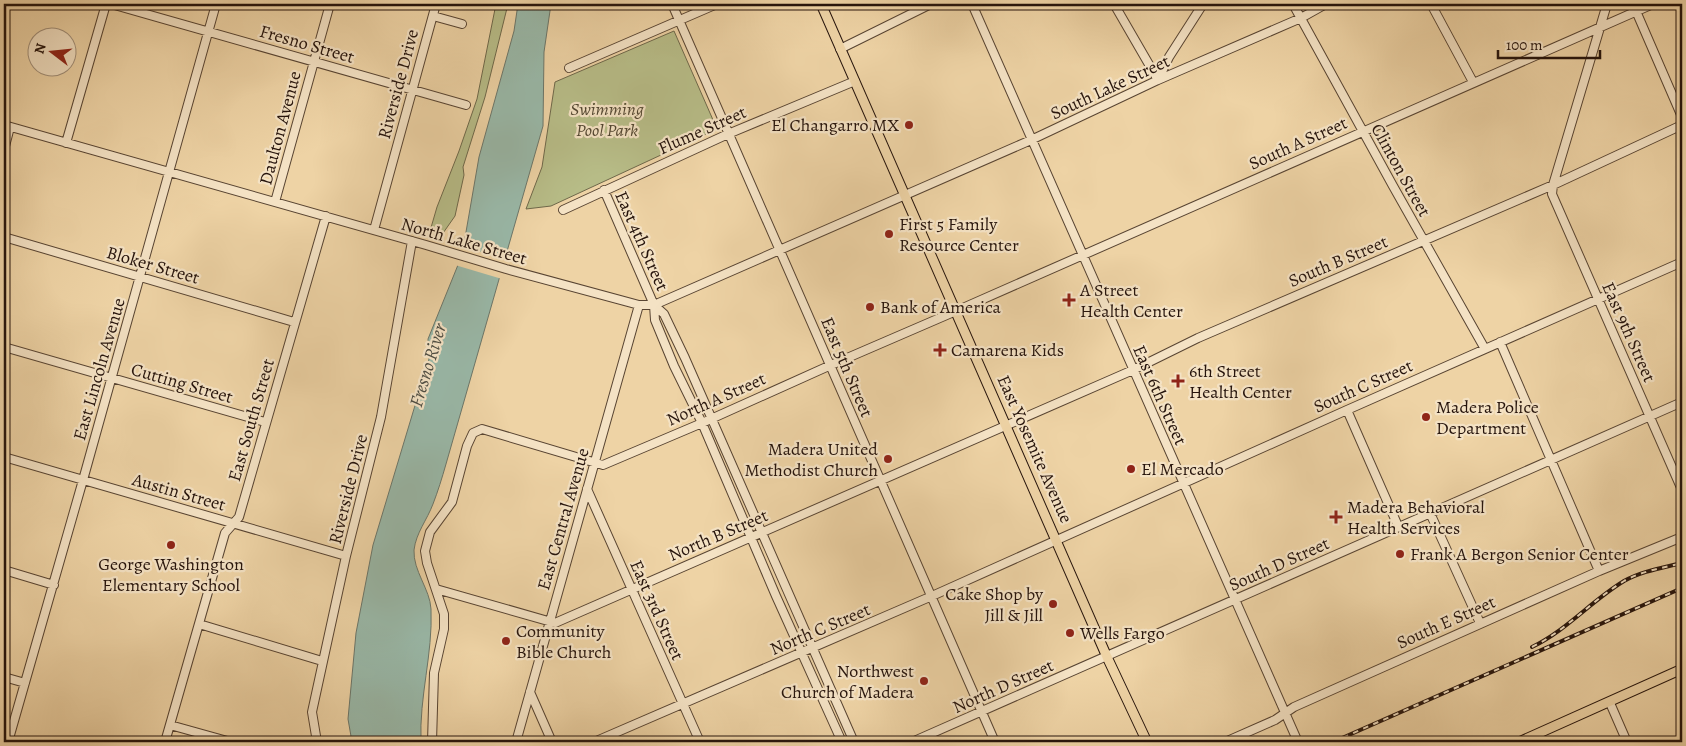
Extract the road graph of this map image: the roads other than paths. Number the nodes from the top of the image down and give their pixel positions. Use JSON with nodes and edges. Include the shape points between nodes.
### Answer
{"nodes":[{"id":1,"x":106,"y":4,"type":"edge"},
{"id":2,"x":111,"y":4,"type":"edge"},
{"id":3,"x":216,"y":4,"type":"edge"},
{"id":4,"x":330,"y":4,"type":"edge"},
{"id":5,"x":436,"y":4,"type":"edge"},
{"id":6,"x":672,"y":4,"type":"edge"},
{"id":7,"x":717,"y":4,"type":"edge"},
{"id":8,"x":820,"y":4,"type":"edge"},
{"id":9,"x":930,"y":4,"type":"edge"},
{"id":10,"x":972,"y":4,"type":"edge"},
{"id":11,"x":1114,"y":4,"type":"edge"},
{"id":12,"x":1203,"y":4,"type":"edge"},
{"id":13,"x":1294,"y":4,"type":"edge"},
{"id":14,"x":1326,"y":4,"type":"edge"},
{"id":15,"x":1431,"y":4,"type":"edge"},
{"id":16,"x":1607,"y":4,"type":"edge"},
{"id":17,"x":1653,"y":4,"type":"edge"},
{"id":18,"x":1636,"y":11,"type":"junction"},
{"id":19,"x":433,"y":16,"type":"junction"},
{"id":20,"x":1301,"y":18,"type":"junction"},
{"id":21,"x":678,"y":21,"type":"junction"},
{"id":22,"x":462,"y":24,"type":"dead end"},
{"id":23,"x":1600,"y":26,"type":"junction"},
{"id":24,"x":209,"y":32,"type":"junction"},
{"id":25,"x":840,"y":49,"type":"junction"},
{"id":26,"x":314,"y":62,"type":"junction"},
{"id":27,"x":569,"y":68,"type":"dead end"},
{"id":28,"x":1158,"y":80,"type":"junction"},
{"id":29,"x":855,"y":81,"type":"junction"},
{"id":30,"x":1473,"y":82,"type":"junction"},
{"id":31,"x":412,"y":90,"type":"junction"},
{"id":32,"x":466,"y":105,"type":"dead end"},
{"id":33,"x":1682,"y":117,"type":"edge"},
{"id":34,"x":1682,"y":125,"type":"edge"},
{"id":35,"x":7,"y":126,"type":"edge"},
{"id":36,"x":1363,"y":131,"type":"junction"},
{"id":37,"x":728,"y":134,"type":"junction"},
{"id":38,"x":1031,"y":140,"type":"junction"},
{"id":39,"x":66,"y":143,"type":"junction"},
{"id":40,"x":4,"y":150,"type":"edge"},
{"id":41,"x":169,"y":172,"type":"junction"},
{"id":42,"x":1553,"y":185,"type":"junction"},
{"id":43,"x":604,"y":190,"type":"junction"},
{"id":44,"x":905,"y":196,"type":"junction"},
{"id":45,"x":275,"y":202,"type":"junction"},
{"id":46,"x":563,"y":210,"type":"dead end"},
{"id":47,"x":326,"y":216,"type":"junction"},
{"id":48,"x":374,"y":230,"type":"junction"},
{"id":49,"x":4,"y":238,"type":"edge"},
{"id":50,"x":1424,"y":240,"type":"junction"},
{"id":51,"x":412,"y":241,"type":"junction"},
{"id":52,"x":780,"y":251,"type":"junction"},
{"id":53,"x":1082,"y":254,"type":"junction"},
{"id":54,"x":1682,"y":262,"type":"edge"},
{"id":55,"x":140,"y":276,"type":"junction"},
{"id":56,"x":1598,"y":299,"type":"junction"},
{"id":57,"x":639,"y":305,"type":"junction"},
{"id":58,"x":654,"y":305,"type":"junction"},
{"id":59,"x":956,"y":311,"type":"junction"},
{"id":60,"x":294,"y":322,"type":"junction"},
{"id":61,"x":1500,"y":342,"type":"junction"},
{"id":62,"x":4,"y":347,"type":"edge"},
{"id":63,"x":1485,"y":349,"type":"junction"},
{"id":64,"x":831,"y":364,"type":"junction"},
{"id":65,"x":1133,"y":370,"type":"junction"},
{"id":66,"x":112,"y":379,"type":"junction"},
{"id":67,"x":1682,"y":402,"type":"edge"},
{"id":68,"x":1347,"y":410,"type":"junction"},
{"id":69,"x":1650,"y":416,"type":"junction"},
{"id":70,"x":712,"y":418,"type":"junction"},
{"id":71,"x":265,"y":422,"type":"junction"},
{"id":72,"x":702,"y":423,"type":"junction"},
{"id":73,"x":1006,"y":426,"type":"junction"},
{"id":74,"x":4,"y":457,"type":"edge"},
{"id":75,"x":1551,"y":460,"type":"junction"},
{"id":76,"x":595,"y":462,"type":"junction"},
{"id":77,"x":84,"y":480,"type":"junction"},
{"id":78,"x":881,"y":481,"type":"junction"},
{"id":79,"x":1183,"y":484,"type":"junction"},
{"id":80,"x":587,"y":489,"type":"junction"},
{"id":81,"x":1682,"y":490,"type":"edge"},
{"id":82,"x":1430,"y":513,"type":"junction"},
{"id":83,"x":234,"y":524,"type":"junction"},
{"id":84,"x":1398,"y":526,"type":"junction"},
{"id":85,"x":762,"y":532,"type":"junction"},
{"id":86,"x":751,"y":537,"type":"junction"},
{"id":87,"x":1682,"y":537,"type":"edge"},
{"id":88,"x":1057,"y":540,"type":"junction"},
{"id":89,"x":346,"y":556,"type":"junction"},
{"id":90,"x":4,"y":570,"type":"edge"},
{"id":91,"x":1599,"y":571,"type":"junction"},
{"id":92,"x":54,"y":585,"type":"junction"},
{"id":93,"x":632,"y":588,"type":"junction"},
{"id":94,"x":436,"y":589,"type":"junction"},
{"id":95,"x":932,"y":596,"type":"junction"},
{"id":96,"x":1234,"y":600,"type":"junction"},
{"id":97,"x":549,"y":622,"type":"junction"},
{"id":98,"x":1480,"y":623,"type":"junction"},
{"id":99,"x":199,"y":624,"type":"junction"},
{"id":100,"x":812,"y":649,"type":"junction"},
{"id":101,"x":803,"y":653,"type":"junction"},
{"id":102,"x":1107,"y":657,"type":"junction"},
{"id":103,"x":322,"y":661,"type":"junction"},
{"id":104,"x":1682,"y":669,"type":"edge"},
{"id":105,"x":4,"y":677,"type":"edge"},
{"id":106,"x":25,"y":683,"type":"junction"},
{"id":107,"x":530,"y":692,"type":"junction"},
{"id":108,"x":1610,"y":702,"type":"junction"},
{"id":109,"x":683,"y":703,"type":"junction"},
{"id":110,"x":982,"y":712,"type":"junction"},
{"id":111,"x":1285,"y":714,"type":"junction"},
{"id":112,"x":170,"y":725,"type":"junction"},
{"id":113,"x":8,"y":742,"type":"edge"},
{"id":114,"x":164,"y":742,"type":"edge"},
{"id":115,"x":230,"y":742,"type":"edge"},
{"id":116,"x":317,"y":742,"type":"edge"},
{"id":117,"x":432,"y":742,"type":"edge"},
{"id":118,"x":516,"y":742,"type":"edge"},
{"id":119,"x":552,"y":742,"type":"edge"},
{"id":120,"x":594,"y":742,"type":"edge"},
{"id":121,"x":700,"y":742,"type":"edge"},
{"id":122,"x":842,"y":742,"type":"edge"},
{"id":123,"x":854,"y":742,"type":"edge"},
{"id":124,"x":912,"y":742,"type":"edge"},
{"id":125,"x":995,"y":742,"type":"edge"},
{"id":126,"x":1147,"y":742,"type":"edge"},
{"id":127,"x":1225,"y":742,"type":"edge"},
{"id":128,"x":1298,"y":742,"type":"edge"},
{"id":129,"x":1519,"y":742,"type":"edge"},
{"id":130,"x":1627,"y":742,"type":"edge"}],
"edges":[{"from":1,"to":39,"type":"street"},
{"from":2,"to":24,"type":"street","name":"Fresno Street"},
{"from":3,"to":24,"type":"street","name":"East Lincoln Avenue"},
{"from":4,"to":26,"type":"street","name":"Daulton Avenue"},
{"from":5,"to":19,"type":"street","name":"Riverside Drive"},
{"from":6,"to":21,"type":"street","name":"East 5th Street"},
{"from":7,"to":21,"type":"street"},
{"from":8,"to":25,"type":"main road","name":"East Yosemite Avenue"},
{"from":9,"to":25,"type":"street"},
{"from":10,"to":38,"type":"street","name":"East 6th Street"},
{"from":11,"to":28,"type":"street"},
{"from":12,"to":28,"type":"street"},
{"from":13,"to":20,"type":"street","name":"Clinton Street"},
{"from":14,"to":20,"type":"street","name":"South Lake Street"},
{"from":15,"to":30,"type":"street"},
{"from":16,"to":23,"type":"street"},
{"from":17,"to":18,"type":"street","name":"South A Street"},
{"from":18,"to":23,"type":"street","name":"South A Street"},
{"from":18,"to":33,"type":"street"},
{"from":19,"to":22,"type":"street"},
{"from":19,"to":31,"type":"street","name":"Riverside Drive"},
{"from":20,"to":28,"type":"street","name":"South Lake Street"},
{"from":20,"to":36,"type":"street","name":"Clinton Street"},
{"from":21,"to":27,"type":"street"},
{"from":21,"to":37,"type":"street","name":"East 5th Street"},
{"from":23,"to":30,"type":"street","name":"South A Street"},
{"from":23,"to":42,"type":"street"},
{"from":24,"to":26,"type":"street","name":"Fresno Street"},
{"from":24,"to":41,"type":"street","name":"East Lincoln Avenue"},
{"from":25,"to":29,"type":"main road","name":"East Yosemite Avenue"},
{"from":26,"to":31,"type":"street","name":"Fresno Street"},
{"from":26,"to":45,"type":"street","name":"Daulton Avenue"},
{"from":28,"to":38,"type":"street","name":"South Lake Street"},
{"from":29,"to":37,"type":"street","name":"Flume Street"},
{"from":29,"to":44,"type":"main road","name":"East Yosemite Avenue"},
{"from":30,"to":36,"type":"street","name":"South A Street"},
{"from":31,"to":32,"type":"street","name":"Fresno Street"},
{"from":31,"to":48,"type":"street","name":"Riverside Drive"},
{"from":34,"to":42,"type":"street","name":"South B Street"},
{"from":35,"to":39,"type":"street","name":"North Lake Street"},
{"from":35,"to":40,"type":"street"},
{"from":36,"to":50,"type":"street","name":"Clinton Street"},
{"from":36,"to":53,"type":"street","name":"South A Street"},
{"from":37,"to":43,"type":"street","name":"Flume Street"},
{"from":37,"to":52,"type":"street","name":"East 5th Street"},
{"from":38,"to":44,"type":"street","name":"South Lake Street"},
{"from":38,"to":53,"type":"street","name":"East 6th Street"},
{"from":39,"to":41,"type":"street","name":"North Lake Street"},
{"from":41,"to":45,"type":"street","name":"North Lake Street"},
{"from":41,"to":55,"type":"street","name":"East Lincoln Avenue"},
{"from":42,"to":50,"type":"street","name":"South B Street"},
{"from":42,"to":56,"type":"street","name":"East 9th Street","via":[[1552,194]]},
{"from":43,"to":46,"type":"street","name":"Flume Street"},
{"from":43,"to":58,"type":"street","name":"East 4th Street"},
{"from":44,"to":52,"type":"street","name":"North Lake Street"},
{"from":44,"to":59,"type":"main road","name":"East Yosemite Avenue"},
{"from":45,"to":47,"type":"street","name":"North Lake Street"},
{"from":47,"to":48,"type":"street","name":"North Lake Street"},
{"from":47,"to":60,"type":"street","name":"East South Street"},
{"from":48,"to":51,"type":"street","name":"North Lake Street"},
{"from":49,"to":55,"type":"street","name":"Bloker Street"},
{"from":50,"to":63,"type":"street","name":"Clinton Street"},
{"from":50,"to":65,"type":"street","name":"South B Street","via":[[1198,338]]},
{"from":51,"to":57,"type":"street","name":"North Lake Street"},
{"from":51,"to":89,"type":"street","name":"Riverside Drive","via":[[381,417]]},
{"from":52,"to":58,"type":"street","name":"North Lake Street"},
{"from":52,"to":64,"type":"street","name":"East 5th Street"},
{"from":53,"to":59,"type":"street","name":"South A Street"},
{"from":53,"to":65,"type":"street","name":"East 6th Street"},
{"from":54,"to":56,"type":"street","name":"South C Street"},
{"from":55,"to":60,"type":"street","name":"Bloker Street"},
{"from":55,"to":66,"type":"street","name":"East Lincoln Avenue"},
{"from":56,"to":61,"type":"street","name":"South C Street"},
{"from":56,"to":69,"type":"street","name":"East 9th Street"},
{"from":57,"to":58,"type":"street","name":"North Lake Street"},
{"from":57,"to":76,"type":"street","name":"East Central Avenue"},
{"from":58,"to":70,"type":"street","name":"East 4th Street","via":[[664,314]]},
{"from":58,"to":72,"type":"street","name":"East 4th Street","via":[[655,320]]},
{"from":59,"to":64,"type":"street","name":"North A Street"},
{"from":59,"to":73,"type":"main road","name":"East Yosemite Avenue"},
{"from":60,"to":71,"type":"street","name":"East South Street"},
{"from":61,"to":63,"type":"street","name":"South C Street"},
{"from":61,"to":75,"type":"street"},
{"from":62,"to":66,"type":"street","name":"Cutting Street"},
{"from":63,"to":68,"type":"street","name":"South C Street"},
{"from":64,"to":70,"type":"street","name":"North A Street"},
{"from":64,"to":78,"type":"street","name":"East 5th Street"},
{"from":65,"to":73,"type":"street","name":"South B Street"},
{"from":65,"to":79,"type":"street","name":"East 6th Street"},
{"from":66,"to":71,"type":"street","name":"Cutting Street"},
{"from":66,"to":77,"type":"street","name":"East Lincoln Avenue"},
{"from":67,"to":69,"type":"street","name":"South D Street"},
{"from":68,"to":79,"type":"street","name":"South C Street"},
{"from":68,"to":84,"type":"street"},
{"from":69,"to":75,"type":"street","name":"South D Street"},
{"from":69,"to":81,"type":"street","name":"East 9th Street"},
{"from":70,"to":72,"type":"street","name":"North A Street"},
{"from":70,"to":85,"type":"street","name":"East 4th Street"},
{"from":71,"to":83,"type":"street","name":"East South Street","via":[[239,517]]},
{"from":72,"to":76,"type":"street","name":"North A Street","via":[[603,465]]},
{"from":72,"to":86,"type":"street","name":"East 4th Street"},
{"from":73,"to":78,"type":"street","name":"North B Street"},
{"from":73,"to":88,"type":"main road","name":"East Yosemite Avenue"},
{"from":74,"to":77,"type":"street","name":"Austin Street"},
{"from":75,"to":82,"type":"street","name":"South D Street"},
{"from":75,"to":91,"type":"street"},
{"from":76,"to":80,"type":"street","name":"East Central Avenue"},
{"from":76,"to":94,"type":"street","name":"North A Street","via":[[482,429],[473,433],[452,502],[427,541],[427,562]]},
{"from":77,"to":83,"type":"street","name":"Austin Street"},
{"from":77,"to":92,"type":"street","name":"East Lincoln Avenue"},
{"from":78,"to":85,"type":"street","name":"North B Street"},
{"from":78,"to":95,"type":"street","name":"East 5th Street"},
{"from":79,"to":88,"type":"street","name":"South C Street"},
{"from":79,"to":96,"type":"street","name":"East 6th Street"},
{"from":80,"to":93,"type":"street","name":"East 3rd Street"},
{"from":80,"to":97,"type":"street","name":"East Central Avenue"},
{"from":82,"to":84,"type":"street","name":"South D Street"},
{"from":82,"to":98,"type":"street"},
{"from":83,"to":89,"type":"street","name":"Austin Street"},
{"from":83,"to":99,"type":"street","name":"East South Street","via":[[225,533]]},
{"from":84,"to":96,"type":"street","name":"South D Street"},
{"from":85,"to":86,"type":"street","name":"North B Street"},
{"from":85,"to":100,"type":"street","name":"East 4th Street"},
{"from":86,"to":93,"type":"street","name":"North B Street"},
{"from":86,"to":101,"type":"street","name":"East 4th Street"},
{"from":87,"to":91,"type":"street","name":"South E Street"},
{"from":88,"to":95,"type":"street","name":"North C Street"},
{"from":88,"to":102,"type":"main road","name":"East Yosemite Avenue"},
{"from":89,"to":103,"type":"street","name":"Riverside Drive"},
{"from":90,"to":92,"type":"street"},
{"from":91,"to":98,"type":"street","name":"South E Street"},
{"from":92,"to":106,"type":"street","name":"East Lincoln Avenue"},
{"from":93,"to":97,"type":"street","name":"North B Street","via":[[555,623]]},
{"from":93,"to":109,"type":"street","name":"East 3rd Street"},
{"from":94,"to":97,"type":"street"},
{"from":94,"to":117,"type":"street","via":[[444,614],[444,629],[434,673]]},
{"from":95,"to":100,"type":"street","name":"North C Street"},
{"from":95,"to":110,"type":"street","name":"East 5th Street"},
{"from":96,"to":102,"type":"street","name":"South D Street"},
{"from":96,"to":111,"type":"street","name":"East 6th Street"},
{"from":97,"to":107,"type":"street","name":"East Central Avenue"},
{"from":98,"to":111,"type":"street","name":"South E Street","via":[[1294,706]]},
{"from":99,"to":103,"type":"street"},
{"from":99,"to":112,"type":"street","name":"East South Street"},
{"from":100,"to":101,"type":"street","name":"North C Street"},
{"from":100,"to":123,"type":"street","name":"East 4th Street"},
{"from":101,"to":109,"type":"street","name":"North C Street"},
{"from":101,"to":122,"type":"street","name":"East 4th Street"},
{"from":102,"to":110,"type":"street","name":"North D Street"},
{"from":102,"to":126,"type":"main road","name":"East Yosemite Avenue"},
{"from":103,"to":116,"type":"street","name":"Riverside Drive","via":[[312,712]]},
{"from":104,"to":108,"type":"main road"},
{"from":105,"to":106,"type":"street"},
{"from":106,"to":113,"type":"street","name":"East Lincoln Avenue"},
{"from":107,"to":118,"type":"street","name":"East Central Avenue"},
{"from":107,"to":119,"type":"street"},
{"from":108,"to":129,"type":"main road"},
{"from":108,"to":130,"type":"street"},
{"from":109,"to":120,"type":"street","name":"North C Street"},
{"from":109,"to":121,"type":"street","name":"East 3rd Street"},
{"from":110,"to":124,"type":"street","name":"North D Street"},
{"from":110,"to":125,"type":"street","name":"East 5th Street"},
{"from":111,"to":127,"type":"street","name":"South E Street"},
{"from":111,"to":128,"type":"street","name":"East 6th Street"},
{"from":112,"to":114,"type":"street","name":"East South Street"},
{"from":112,"to":115,"type":"street"}]}
